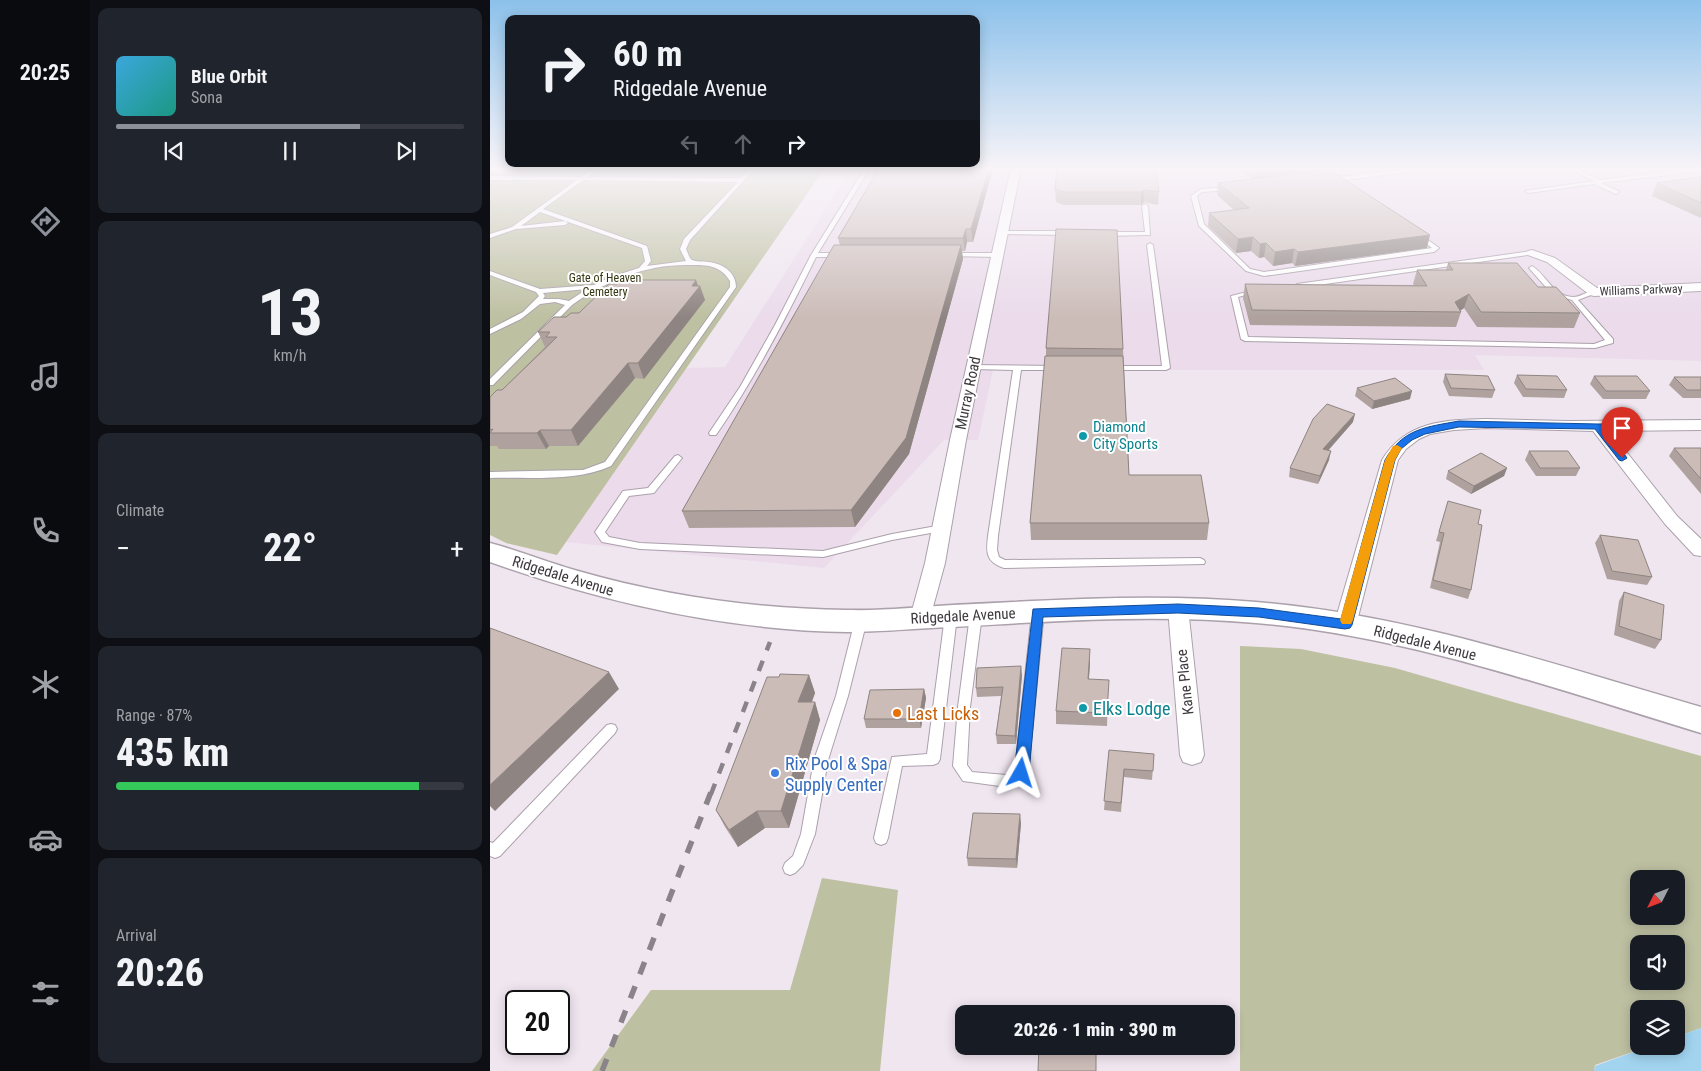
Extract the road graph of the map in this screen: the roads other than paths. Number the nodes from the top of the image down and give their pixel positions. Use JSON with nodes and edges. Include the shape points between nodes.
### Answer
{"nodes":[{"id":1,"x":528,"y":218,"type":"edge"},
{"id":2,"x":561,"y":218,"type":"edge"},
{"id":3,"x":707,"y":218,"type":"edge"},
{"id":4,"x":837,"y":218,"type":"edge"},
{"id":5,"x":1005,"y":218,"type":"edge"},
{"id":6,"x":1146,"y":218,"type":"edge"},
{"id":7,"x":1199,"y":218,"type":"edge"},
{"id":8,"x":572,"y":222,"type":"junction"},
{"id":9,"x":1065,"y":225,"type":"dead end"},
{"id":10,"x":514,"y":228,"type":"junction"},
{"id":11,"x":1411,"y":230,"type":"edge"},
{"id":12,"x":1002,"y":233,"type":"junction"},
{"id":13,"x":1065,"y":233,"type":"junction"},
{"id":14,"x":1074,"y":233,"type":"edge"},
{"id":15,"x":1092,"y":234,"type":"edge"},
{"id":16,"x":490,"y":236,"type":"edge"},
{"id":17,"x":1150,"y":245,"type":"dead end"},
{"id":18,"x":1532,"y":253,"type":"joint"},
{"id":19,"x":814,"y":255,"type":"junction"},
{"id":20,"x":853,"y":255,"type":"edge"},
{"id":21,"x":941,"y":255,"type":"edge"},
{"id":22,"x":998,"y":255,"type":"junction"},
{"id":23,"x":692,"y":263,"type":"junction"},
{"id":24,"x":1532,"y":268,"type":"dead end"},
{"id":25,"x":641,"y":269,"type":"junction"},
{"id":26,"x":490,"y":273,"type":"edge"},
{"id":27,"x":598,"y":286,"type":"junction"},
{"id":28,"x":1287,"y":287,"type":"edge"},
{"id":29,"x":1701,"y":287,"type":"edge"},
{"id":30,"x":539,"y":291,"type":"junction"},
{"id":31,"x":1260,"y":291,"type":"edge"},
{"id":32,"x":1594,"y":292,"type":"junction"},
{"id":33,"x":1574,"y":299,"type":"junction"},
{"id":34,"x":538,"y":302,"type":"junction"},
{"id":35,"x":570,"y":304,"type":"junction"},
{"id":36,"x":490,"y":332,"type":"edge"},
{"id":37,"x":974,"y":367,"type":"junction"},
{"id":38,"x":1017,"y":368,"type":"junction"},
{"id":39,"x":1069,"y":368,"type":"edge"},
{"id":40,"x":1108,"y":368,"type":"edge"},
{"id":41,"x":490,"y":383,"type":"edge"},
{"id":42,"x":1701,"y":425,"type":"edge"},
{"id":43,"x":1598,"y":426,"type":"junction"},
{"id":44,"x":713,"y":433,"type":"dead end"},
{"id":45,"x":678,"y":458,"type":"dead end"},
{"id":46,"x":490,"y":475,"type":"edge"},
{"id":47,"x":942,"y":528,"type":"junction"},
{"id":48,"x":1701,"y":550,"type":"edge"},
{"id":49,"x":490,"y":552,"type":"edge"},
{"id":50,"x":1200,"y":562,"type":"dead end"},
{"id":51,"x":1178,"y":608,"type":"junction"},
{"id":52,"x":1038,"y":612,"type":"junction"},
{"id":53,"x":964,"y":616,"type":"junction"},
{"id":54,"x":920,"y":618,"type":"junction"},
{"id":55,"x":861,"y":620,"type":"junction"},
{"id":56,"x":1345,"y":625,"type":"junction"},
{"id":57,"x":1701,"y":720,"type":"edge"},
{"id":58,"x":611,"y":728,"type":"dead end"},
{"id":59,"x":1192,"y":755,"type":"dead end"},
{"id":60,"x":881,"y":838,"type":"dead end"},
{"id":61,"x":490,"y":849,"type":"edge"},
{"id":62,"x":790,"y":868,"type":"dead end"}],
"edges":[{"from":1,"to":10,"type":"lane"},
{"from":2,"to":8,"type":"lane"},
{"from":3,"to":23,"type":"lane","via":[[687,239],[683,249]]},
{"from":4,"to":19,"type":"lane"},
{"from":5,"to":12,"type":"street","name":"Murray Road"},
{"from":6,"to":15,"type":"lane","via":[[1148,234]]},
{"from":7,"to":11,"type":"lane","via":[[1201,225],[1248,270],[1264,274],[1436,248]]},
{"from":8,"to":10,"type":"lane"},
{"from":8,"to":25,"type":"lane","via":[[644,247],[648,261]]},
{"from":9,"to":13,"type":"lane"},
{"from":10,"to":16,"type":"lane"},
{"from":12,"to":13,"type":"lane"},
{"from":12,"to":22,"type":"street","name":"Murray Road"},
{"from":13,"to":14,"type":"lane"},
{"from":17,"to":40,"type":"lane","via":[[1166,368]]},
{"from":18,"to":28,"type":"lane"},
{"from":18,"to":32,"type":"street","name":"Williams Parkway","via":[[1551,260]]},
{"from":19,"to":20,"type":"lane"},
{"from":19,"to":44,"type":"lane","via":[[757,364]]},
{"from":21,"to":22,"type":"lane"},
{"from":22,"to":37,"type":"street","name":"Murray Road"},
{"from":23,"to":25,"type":"lane"},
{"from":23,"to":46,"type":"lane","via":[[720,266],[733,281],[733,287],[608,464],[583,473]]},
{"from":24,"to":33,"type":"lane","via":[[1554,293]]},
{"from":25,"to":27,"type":"lane"},
{"from":26,"to":30,"type":"lane"},
{"from":27,"to":30,"type":"lane"},
{"from":27,"to":35,"type":"lane"},
{"from":29,"to":32,"type":"street","name":"Williams Parkway"},
{"from":30,"to":34,"type":"lane","via":[[542,296]]},
{"from":31,"to":33,"type":"lane","via":[[1234,296],[1245,339],[1595,346],[1610,340]]},
{"from":32,"to":33,"type":"lane"},
{"from":34,"to":35,"type":"lane","via":[[551,300]]},
{"from":34,"to":36,"type":"lane","via":[[520,317]]},
{"from":35,"to":41,"type":"lane"},
{"from":37,"to":38,"type":"lane"},
{"from":37,"to":47,"type":"street","name":"Murray Road"},
{"from":38,"to":39,"type":"lane"},
{"from":38,"to":50,"type":"lane","via":[[993,536],[992,556],[996,562]]},
{"from":42,"to":43,"type":"street"},
{"from":43,"to":48,"type":"street","via":[[1671,520]]},
{"from":43,"to":56,"type":"street","via":[[1459,424],[1422,431],[1408,438],[1390,460]]},
{"from":45,"to":47,"type":"lane","via":[[651,491],[626,493],[600,532],[606,540],[640,546],[823,554]]},
{"from":47,"to":54,"type":"street","name":"Murray Road"},
{"from":49,"to":55,"type":"main road","name":"Ridgedale Avenue","via":[[544,573],[596,588],[665,602],[784,618]]},
{"from":51,"to":52,"type":"main road","name":"Ridgedale Avenue"},
{"from":51,"to":56,"type":"main road","name":"Ridgedale Avenue","via":[[1259,612]]},
{"from":51,"to":59,"type":"street","name":"Kane Place"},
{"from":52,"to":53,"type":"main road","name":"Ridgedale Avenue"},
{"from":52,"to":53,"type":"lane","via":[[1021,773],[1007,781],[968,777],[960,766]]},
{"from":53,"to":54,"type":"main road","name":"Ridgedale Avenue"},
{"from":53,"to":60,"type":"lane","via":[[933,760],[896,761]]},
{"from":54,"to":55,"type":"main road","name":"Ridgedale Avenue"},
{"from":55,"to":62,"type":"lane","via":[[842,696],[821,760],[808,834],[798,860]]},
{"from":56,"to":57,"type":"main road","name":"Ridgedale Avenue","via":[[1466,652]]},
{"from":58,"to":61,"type":"lane","via":[[494,851]]}]}
